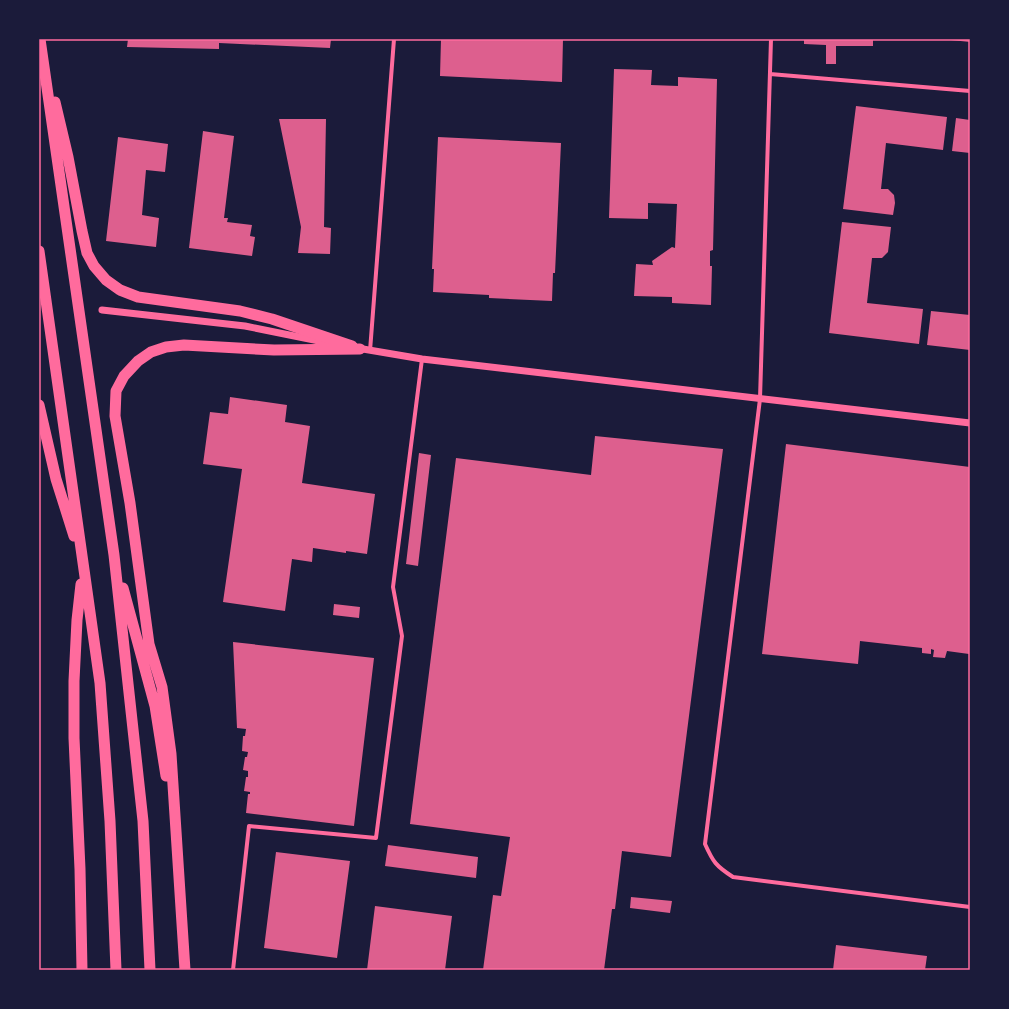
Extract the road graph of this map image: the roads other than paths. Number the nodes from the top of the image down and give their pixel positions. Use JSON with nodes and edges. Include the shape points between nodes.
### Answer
{"nodes":[{"id":1,"x":40,"y":39,"type":"edge"},
{"id":2,"x":394,"y":39,"type":"edge"},
{"id":3,"x":771,"y":39,"type":"edge"},
{"id":4,"x":770,"y":74,"type":"junction"},
{"id":5,"x":970,"y":91,"type":"edge"},
{"id":6,"x":39,"y":251,"type":"edge"},
{"id":7,"x":102,"y":310,"type":"dead end"},
{"id":8,"x":365,"y":350,"type":"junction"},
{"id":9,"x":422,"y":358,"type":"junction"},
{"id":10,"x":760,"y":399,"type":"junction"},
{"id":11,"x":39,"y":405,"type":"edge"},
{"id":12,"x":970,"y":423,"type":"edge"},
{"id":13,"x":114,"y":555,"type":"junction"},
{"id":14,"x":83,"y":568,"type":"junction"},
{"id":15,"x":175,"y":832,"type":"junction"},
{"id":16,"x":80,"y":869,"type":"junction"},
{"id":17,"x":970,"y":907,"type":"edge"},
{"id":18,"x":77,"y":970,"type":"edge"},
{"id":19,"x":82,"y":970,"type":"edge"},
{"id":20,"x":116,"y":970,"type":"edge"},
{"id":21,"x":150,"y":970,"type":"edge"},
{"id":22,"x":185,"y":970,"type":"edge"},
{"id":23,"x":233,"y":970,"type":"edge"}],
"edges":[{"from":1,"to":8,"type":"highway","via":[[68,157],[85,246],[94,266],[106,280],[120,290],[138,297],[272,319]]},
{"from":1,"to":13,"type":"highway"},
{"from":2,"to":8,"type":"street"},
{"from":3,"to":4,"type":"street"},
{"from":4,"to":5,"type":"street"},
{"from":4,"to":10,"type":"street"},
{"from":6,"to":14,"type":"highway"},
{"from":7,"to":8,"type":"street","via":[[245,326]]},
{"from":8,"to":9,"type":"street"},
{"from":8,"to":15,"type":"highway","via":[[274,350],[184,345],[166,347],[151,352],[138,361],[124,376],[116,392],[116,416],[149,644],[162,687],[170,746]]},
{"from":9,"to":10,"type":"street"},
{"from":9,"to":23,"type":"street","via":[[393,588],[402,636],[376,838],[249,826]]},
{"from":10,"to":12,"type":"street"},
{"from":10,"to":17,"type":"street","via":[[705,844],[709,854],[718,867],[733,877]]},
{"from":11,"to":14,"type":"highway","via":[[56,479]]},
{"from":13,"to":15,"type":"highway","via":[[155,706]]},
{"from":13,"to":21,"type":"highway","via":[[143,821]]},
{"from":14,"to":16,"type":"highway","via":[[74,681]]},
{"from":14,"to":20,"type":"highway","via":[[100,683],[110,821]]},
{"from":15,"to":22,"type":"highway"},
{"from":16,"to":18,"type":"highway"},
{"from":16,"to":19,"type":"highway"}]}
